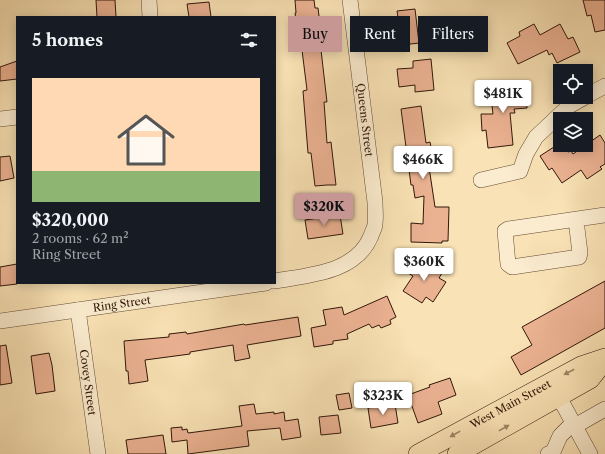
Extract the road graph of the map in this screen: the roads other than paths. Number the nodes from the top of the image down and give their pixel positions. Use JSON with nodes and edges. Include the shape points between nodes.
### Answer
{"nodes":[{"id":1,"x":149,"y":0,"type":"edge"},
{"id":2,"x":350,"y":0,"type":"edge"},
{"id":3,"x":150,"y":16,"type":"edge"},
{"id":4,"x":605,"y":86,"type":"edge"},
{"id":5,"x":593,"y":93,"type":"edge"},
{"id":6,"x":573,"y":104,"type":"edge"},
{"id":7,"x":16,"y":117,"type":"edge"},
{"id":8,"x":0,"y":119,"type":"edge"},
{"id":9,"x":481,"y":180,"type":"dead end"},
{"id":10,"x":605,"y":215,"type":"edge"},
{"id":11,"x":576,"y":220,"type":"junction"},
{"id":12,"x":276,"y":282,"type":"edge"},
{"id":13,"x":259,"y":284,"type":"edge"},
{"id":14,"x":78,"y":310,"type":"junction"},
{"id":15,"x":0,"y":322,"type":"edge"},
{"id":16,"x":605,"y":359,"type":"edge"},
{"id":17,"x":559,"y":397,"type":"junction"},
{"id":18,"x":605,"y":409,"type":"edge"},
{"id":19,"x":574,"y":424,"type":"junction"},
{"id":20,"x":422,"y":453,"type":"edge"},
{"id":21,"x":98,"y":454,"type":"edge"},
{"id":22,"x":457,"y":454,"type":"edge"},
{"id":23,"x":548,"y":454,"type":"edge"},
{"id":24,"x":590,"y":454,"type":"edge"}],
"edges":[{"from":1,"to":3,"type":"street"},
{"from":2,"to":12,"type":"street","name":"Queens Street","via":[[375,202],[375,224],[369,240],[360,254],[352,260],[334,269]]},
{"from":4,"to":5,"type":"street"},
{"from":6,"to":9,"type":"street","via":[[536,137],[520,171]]},
{"from":7,"to":8,"type":"street"},
{"from":10,"to":11,"type":"street"},
{"from":11,"to":11,"type":"street","via":[[504,231],[508,264],[512,267],[579,257]]},
{"from":13,"to":14,"type":"street","name":"Ring Street"},
{"from":14,"to":15,"type":"street","name":"Ring Street"},
{"from":14,"to":21,"type":"street","name":"Covey Street"},
{"from":16,"to":17,"type":"main road","name":"West Main Street","via":[[590,379]]},
{"from":16,"to":20,"type":"main road","name":"West Main Street","one_way":true,"via":[[581,366]]},
{"from":17,"to":19,"type":"street"},
{"from":22,"to":17,"type":"main road","name":"West Main Street","one_way":true},
{"from":18,"to":19,"type":"street"},
{"from":19,"to":23,"type":"street","via":[[560,436],[553,452]]},
{"from":19,"to":24,"type":"street"}]}
